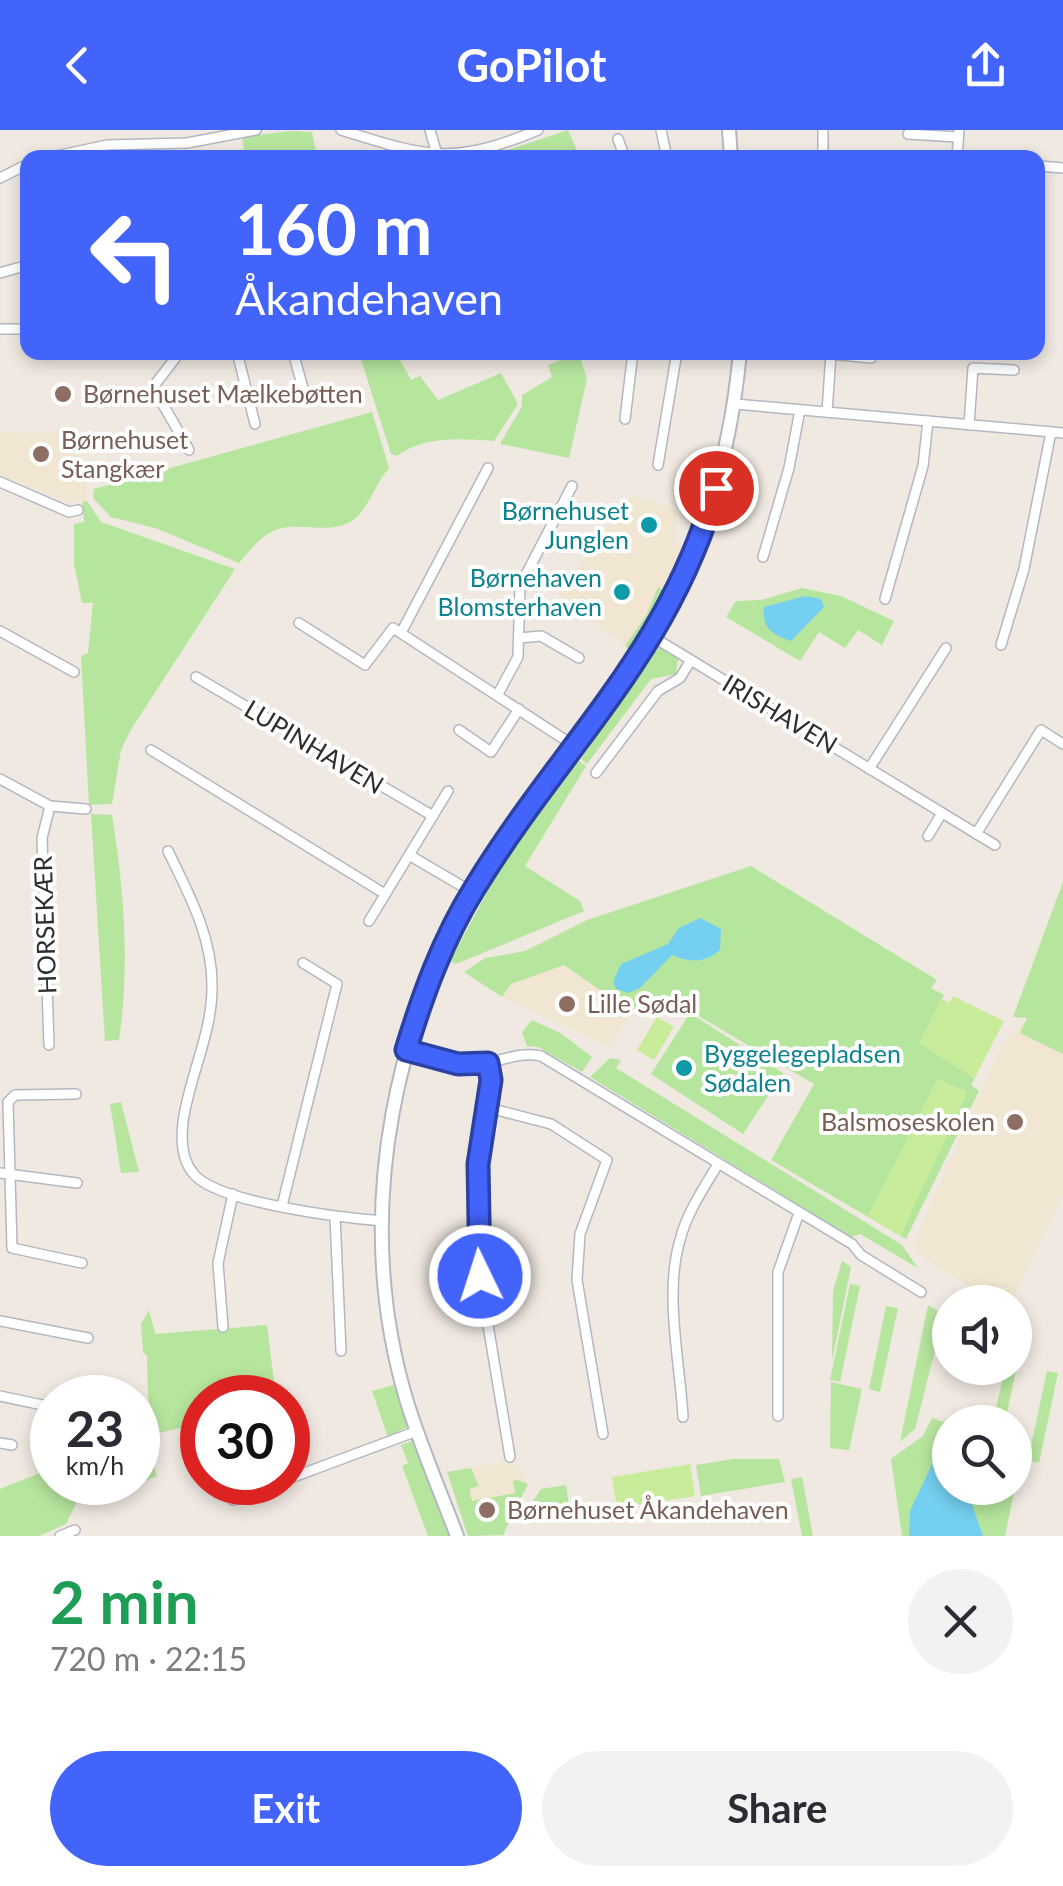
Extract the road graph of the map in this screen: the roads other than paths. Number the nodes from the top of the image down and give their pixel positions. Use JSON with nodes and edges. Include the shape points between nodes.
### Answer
{"nodes":[{"id":1,"x":155,"y":130,"type":"edge"},
{"id":2,"x":256,"y":130,"type":"edge"},
{"id":3,"x":341,"y":130,"type":"edge"},
{"id":4,"x":538,"y":130,"type":"edge"},
{"id":5,"x":959,"y":133,"type":"edge"},
{"id":6,"x":908,"y":134,"type":"dead end"},
{"id":7,"x":618,"y":139,"type":"dead end"},
{"id":8,"x":156,"y":143,"type":"junction"},
{"id":9,"x":106,"y":145,"type":"junction"},
{"id":10,"x":83,"y":150,"type":"edge"},
{"id":11,"x":108,"y":150,"type":"edge"},
{"id":12,"x":413,"y":150,"type":"edge"},
{"id":13,"x":474,"y":150,"type":"edge"},
{"id":14,"x":622,"y":150,"type":"edge"},
{"id":15,"x":174,"y":360,"type":"edge"},
{"id":16,"x":239,"y":360,"type":"edge"},
{"id":17,"x":294,"y":360,"type":"edge"},
{"id":18,"x":633,"y":360,"type":"edge"},
{"id":19,"x":675,"y":360,"type":"edge"},
{"id":20,"x":739,"y":360,"type":"edge"},
{"id":21,"x":831,"y":360,"type":"edge"},
{"id":22,"x":1014,"y":370,"type":"dead end"},
{"id":23,"x":306,"y":398,"type":"dead end"},
{"id":24,"x":735,"y":404,"type":"junction"},
{"id":25,"x":800,"y":410,"type":"junction"},
{"id":26,"x":827,"y":412,"type":"junction"},
{"id":27,"x":625,"y":419,"type":"dead end"},
{"id":28,"x":928,"y":421,"type":"junction"},
{"id":29,"x":255,"y":424,"type":"dead end"},
{"id":30,"x":969,"y":424,"type":"junction"},
{"id":31,"x":1051,"y":432,"type":"junction"},
{"id":32,"x":1063,"y":433,"type":"edge"},
{"id":33,"x":189,"y":450,"type":"dead end"},
{"id":34,"x":658,"y":465,"type":"dead end"},
{"id":35,"x":488,"y":468,"type":"dead end"},
{"id":36,"x":0,"y":482,"type":"edge"},
{"id":37,"x":572,"y":486,"type":"dead end"},
{"id":38,"x":78,"y":510,"type":"dead end"},
{"id":39,"x":763,"y":557,"type":"dead end"},
{"id":40,"x":885,"y":599,"type":"dead end"},
{"id":41,"x":299,"y":623,"type":"dead end"},
{"id":42,"x":0,"y":631,"type":"edge"},
{"id":43,"x":402,"y":632,"type":"junction"},
{"id":44,"x":653,"y":637,"type":"junction"},
{"id":45,"x":518,"y":638,"type":"junction"},
{"id":46,"x":1000,"y":646,"type":"dead end"},
{"id":47,"x":946,"y":648,"type":"dead end"},
{"id":48,"x":579,"y":658,"type":"dead end"},
{"id":49,"x":691,"y":660,"type":"junction"},
{"id":50,"x":74,"y":672,"type":"dead end"},
{"id":51,"x":196,"y":676,"type":"dead end"},
{"id":52,"x":498,"y":694,"type":"junction"},
{"id":53,"x":519,"y":709,"type":"junction"},
{"id":54,"x":459,"y":730,"type":"dead end"},
{"id":55,"x":1063,"y":744,"type":"edge"},
{"id":56,"x":576,"y":747,"type":"junction"},
{"id":57,"x":151,"y":750,"type":"dead end"},
{"id":58,"x":870,"y":769,"type":"junction"},
{"id":59,"x":596,"y":772,"type":"dead end"},
{"id":60,"x":0,"y":779,"type":"edge"},
{"id":61,"x":448,"y":792,"type":"dead end"},
{"id":62,"x":50,"y":806,"type":"junction"},
{"id":63,"x":86,"y":809,"type":"dead end"},
{"id":64,"x":942,"y":813,"type":"junction"},
{"id":65,"x":433,"y":816,"type":"junction"},
{"id":66,"x":976,"y":834,"type":"junction"},
{"id":67,"x":928,"y":836,"type":"dead end"},
{"id":68,"x":996,"y":845,"type":"dead end"},
{"id":69,"x":168,"y":850,"type":"dead end"},
{"id":70,"x":410,"y":854,"type":"junction"},
{"id":71,"x":472,"y":892,"type":"junction"},
{"id":72,"x":385,"y":894,"type":"junction"},
{"id":73,"x":369,"y":921,"type":"dead end"},
{"id":74,"x":303,"y":963,"type":"dead end"},
{"id":75,"x":49,"y":1045,"type":"dead end"},
{"id":76,"x":406,"y":1050,"type":"junction"},
{"id":77,"x":488,"y":1063,"type":"junction"},
{"id":78,"x":76,"y":1094,"type":"dead end"},
{"id":79,"x":485,"y":1107,"type":"junction"},
{"id":80,"x":718,"y":1164,"type":"junction"},
{"id":81,"x":5,"y":1173,"type":"edge"},
{"id":82,"x":77,"y":1183,"type":"dead end"},
{"id":83,"x":233,"y":1194,"type":"junction"},
{"id":84,"x":282,"y":1206,"type":"junction"},
{"id":85,"x":799,"y":1213,"type":"junction"},
{"id":86,"x":335,"y":1217,"type":"junction"},
{"id":87,"x":383,"y":1222,"type":"junction"},
{"id":88,"x":82,"y":1263,"type":"dead end"},
{"id":89,"x":922,"y":1292,"type":"dead end"},
{"id":90,"x":0,"y":1321,"type":"edge"},
{"id":91,"x":222,"y":1327,"type":"dead end"},
{"id":92,"x":88,"y":1338,"type":"dead end"},
{"id":93,"x":341,"y":1352,"type":"dead end"},
{"id":94,"x":0,"y":1396,"type":"edge"},
{"id":95,"x":30,"y":1402,"type":"edge"},
{"id":96,"x":778,"y":1416,"type":"dead end"},
{"id":97,"x":683,"y":1417,"type":"dead end"},
{"id":98,"x":417,"y":1431,"type":"junction"},
{"id":99,"x":602,"y":1434,"type":"dead end"},
{"id":100,"x":0,"y":1443,"type":"edge"},
{"id":101,"x":12,"y":1446,"type":"dead end"},
{"id":102,"x":510,"y":1456,"type":"dead end"},
{"id":103,"x":310,"y":1472,"type":"edge"},
{"id":104,"x":457,"y":1536,"type":"edge"}],
"edges":[{"from":1,"to":8,"type":"street"},
{"from":2,"to":8,"type":"street"},
{"from":3,"to":12,"type":"street"},
{"from":4,"to":13,"type":"street"},
{"from":5,"to":6,"type":"street"},
{"from":7,"to":14,"type":"street"},
{"from":8,"to":9,"type":"street"},
{"from":9,"to":10,"type":"street"},
{"from":9,"to":11,"type":"street"},
{"from":15,"to":33,"type":"street","via":[[153,386]]},
{"from":16,"to":29,"type":"street"},
{"from":17,"to":23,"type":"street"},
{"from":18,"to":27,"type":"street"},
{"from":19,"to":34,"type":"street"},
{"from":20,"to":24,"type":"street"},
{"from":21,"to":26,"type":"street"},
{"from":22,"to":30,"type":"street","via":[[973,368]]},
{"from":24,"to":25,"type":"street"},
{"from":24,"to":44,"type":"street","via":[[703,529]]},
{"from":25,"to":26,"type":"street"},
{"from":25,"to":39,"type":"street"},
{"from":26,"to":28,"type":"street"},
{"from":28,"to":30,"type":"street"},
{"from":28,"to":40,"type":"street","via":[[923,466]]},
{"from":30,"to":31,"type":"street"},
{"from":31,"to":32,"type":"street"},
{"from":31,"to":46,"type":"street","via":[[1024,569]]},
{"from":35,"to":43,"type":"street"},
{"from":36,"to":38,"type":"street"},
{"from":37,"to":45,"type":"street","via":[[520,586]]},
{"from":41,"to":43,"type":"street","via":[[365,665],[388,632]]},
{"from":42,"to":50,"type":"street"},
{"from":43,"to":52,"type":"street"},
{"from":44,"to":49,"type":"street","name":"IRISHAVEN"},
{"from":44,"to":56,"type":"street"},
{"from":45,"to":48,"type":"street","via":[[541,636]]},
{"from":45,"to":52,"type":"street","via":[[514,670]]},
{"from":47,"to":58,"type":"street"},
{"from":49,"to":58,"type":"street","name":"IRISHAVEN"},
{"from":49,"to":59,"type":"street","via":[[680,678],[658,691]]},
{"from":51,"to":65,"type":"street","name":"LUPINHAVEN"},
{"from":52,"to":53,"type":"street"},
{"from":53,"to":54,"type":"street","via":[[491,752]]},
{"from":53,"to":56,"type":"street"},
{"from":55,"to":66,"type":"street","via":[[1041,730]]},
{"from":56,"to":71,"type":"street"},
{"from":57,"to":72,"type":"street"},
{"from":58,"to":64,"type":"street","name":"IRISHAVEN"},
{"from":60,"to":62,"type":"street"},
{"from":61,"to":65,"type":"street"},
{"from":62,"to":63,"type":"street"},
{"from":62,"to":75,"type":"street","name":"HORSEKÆR","via":[[42,838]]},
{"from":64,"to":66,"type":"street","name":"IRISHAVEN"},
{"from":64,"to":67,"type":"street"},
{"from":65,"to":70,"type":"street"},
{"from":66,"to":68,"type":"street","name":"IRISHAVEN"},
{"from":69,"to":83,"type":"street","via":[[205,934],[212,988],[182,1143],[191,1172]]},
{"from":70,"to":71,"type":"street"},
{"from":70,"to":72,"type":"street"},
{"from":71,"to":76,"type":"street","via":[[429,980]]},
{"from":72,"to":73,"type":"street"},
{"from":74,"to":84,"type":"street","via":[[337,984]]},
{"from":76,"to":77,"type":"street","via":[[458,1064]]},
{"from":76,"to":87,"type":"street","via":[[390,1120]]},
{"from":77,"to":79,"type":"street"},
{"from":77,"to":80,"type":"street","via":[[522,1052],[542,1056]]},
{"from":78,"to":81,"type":"street","via":[[15,1096],[8,1102]]},
{"from":79,"to":99,"type":"street","via":[[551,1124],[607,1160],[580,1234],[577,1280]]},
{"from":79,"to":102,"type":"street","via":[[478,1264]]},
{"from":80,"to":85,"type":"street"},
{"from":80,"to":97,"type":"street","via":[[690,1212],[674,1274]]},
{"from":81,"to":82,"type":"street"},
{"from":81,"to":88,"type":"street","via":[[12,1248]]},
{"from":83,"to":84,"type":"street"},
{"from":83,"to":91,"type":"street","via":[[218,1263]]},
{"from":84,"to":86,"type":"street"},
{"from":85,"to":89,"type":"street"},
{"from":85,"to":96,"type":"street","via":[[778,1272]]},
{"from":86,"to":87,"type":"street"},
{"from":86,"to":93,"type":"street"},
{"from":87,"to":98,"type":"street","via":[[389,1313]]},
{"from":90,"to":92,"type":"street"},
{"from":94,"to":95,"type":"street"},
{"from":98,"to":103,"type":"street"},
{"from":98,"to":104,"type":"street"},
{"from":100,"to":101,"type":"street"}]}
